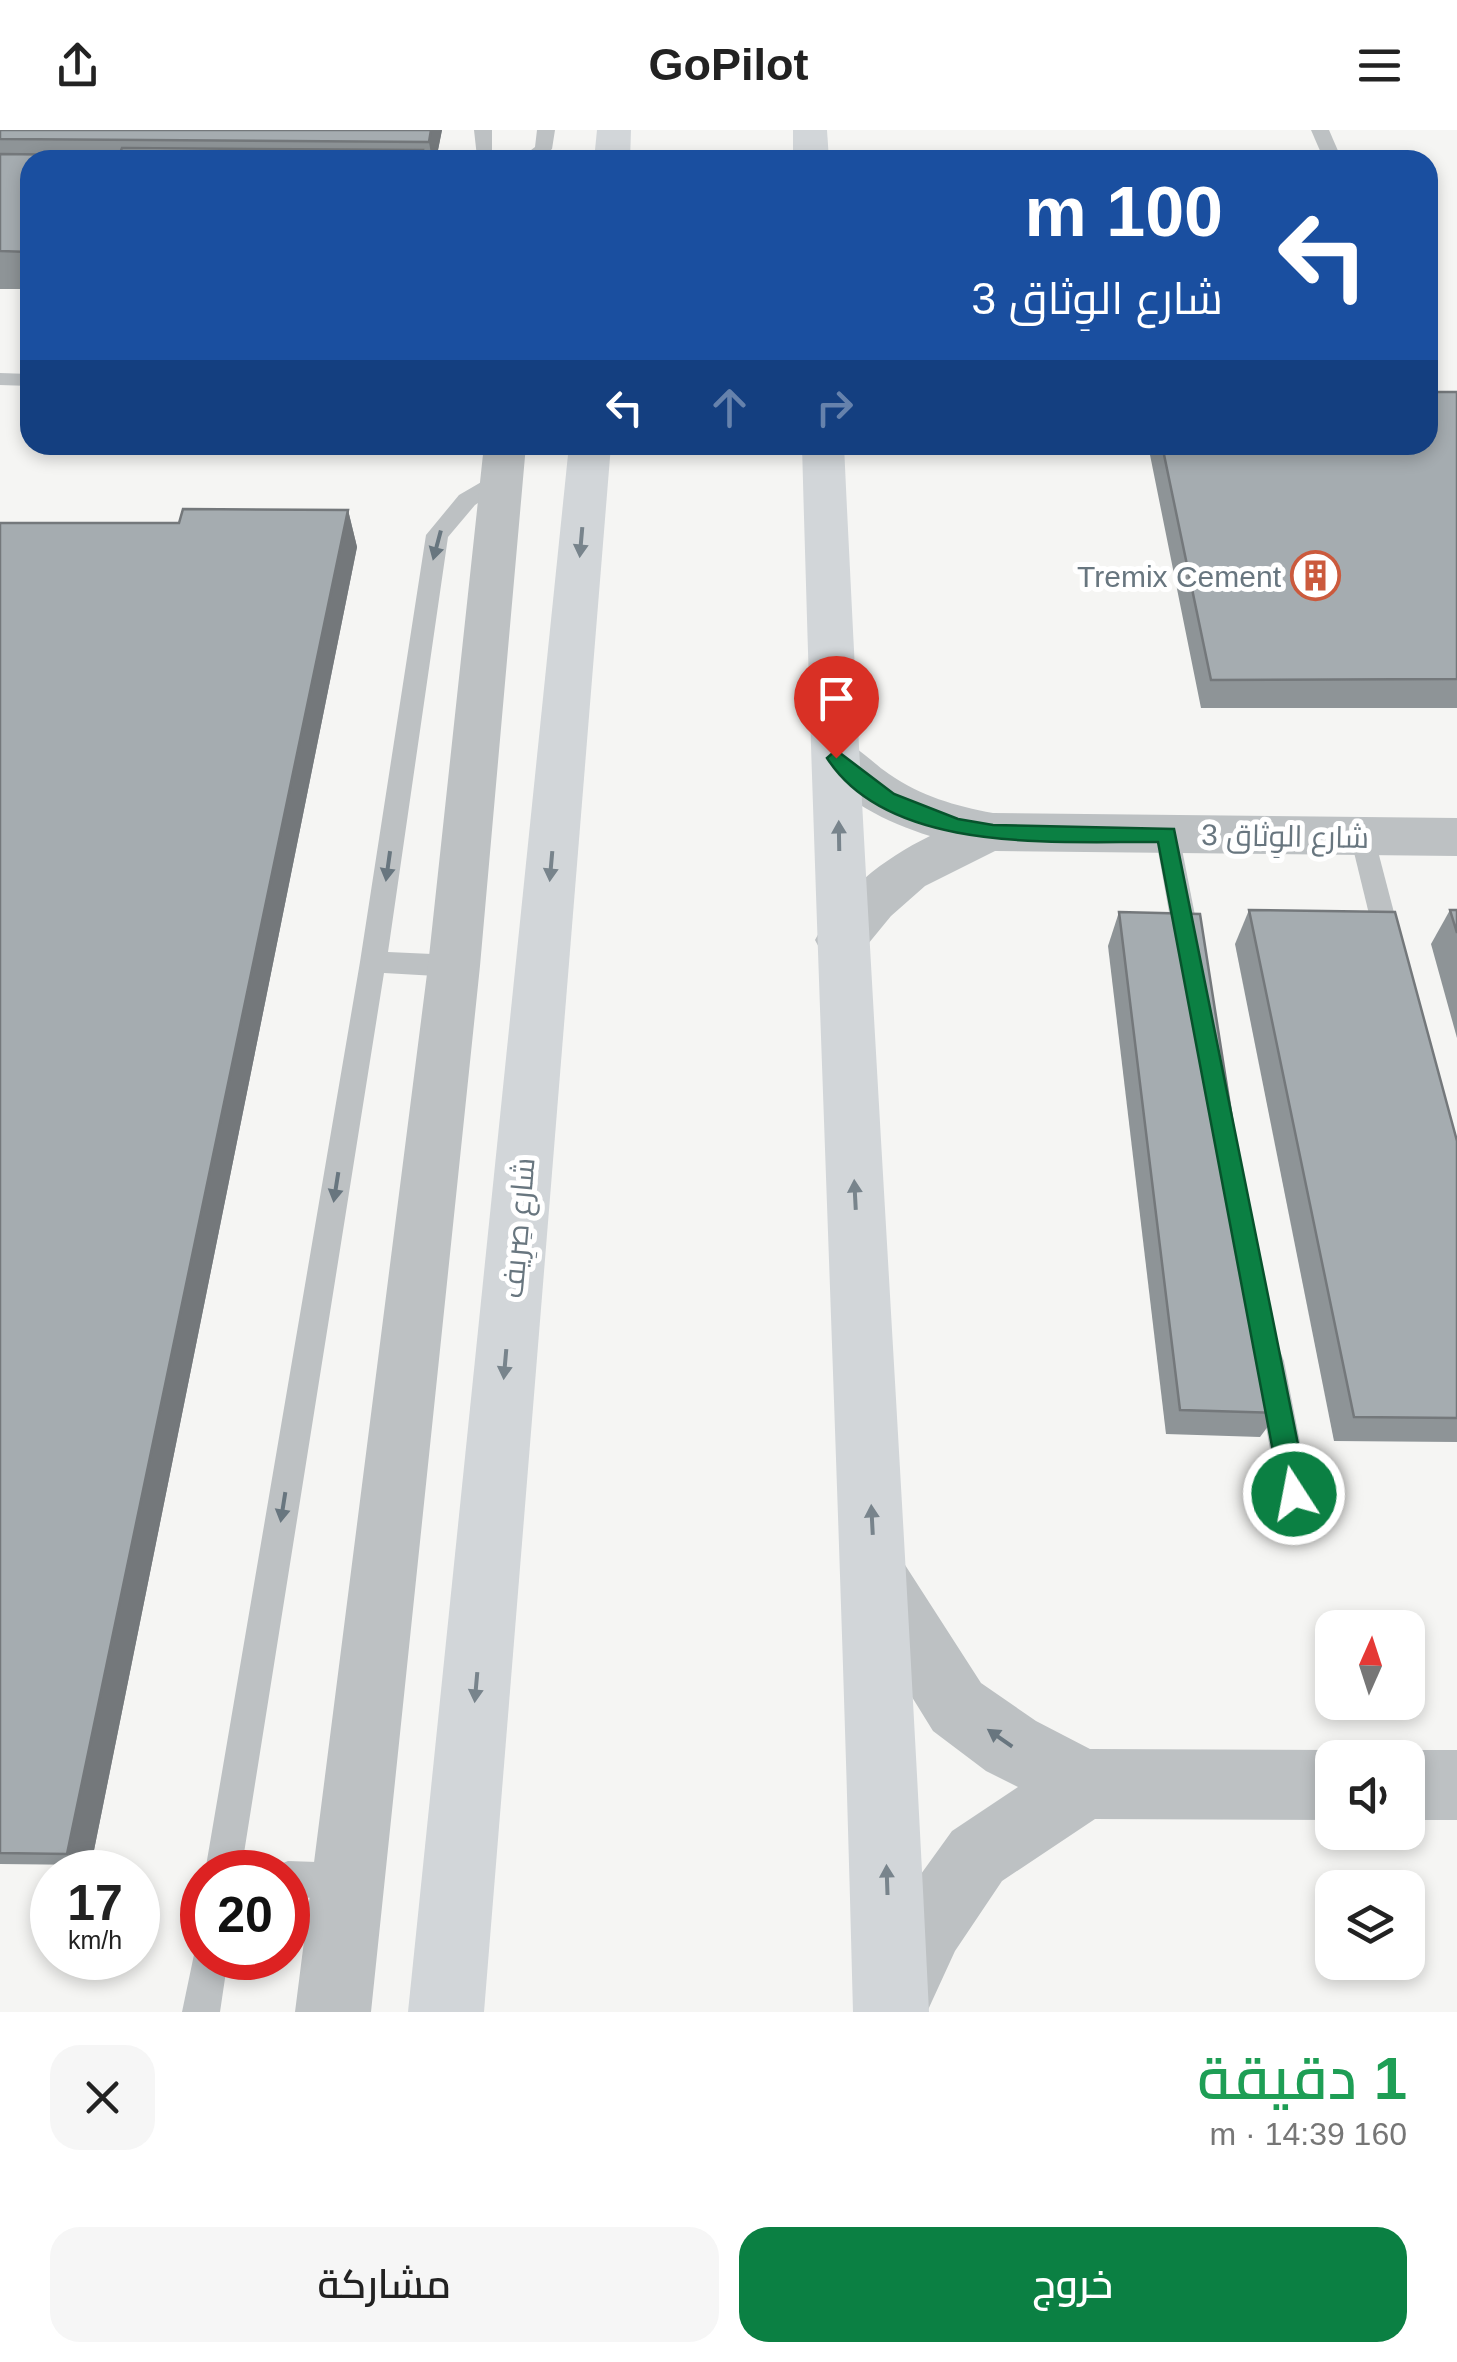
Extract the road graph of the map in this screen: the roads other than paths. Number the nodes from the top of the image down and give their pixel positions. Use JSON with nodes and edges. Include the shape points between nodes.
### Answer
{"nodes":[{"id":1,"x":589,"y":455,"type":"edge"},
{"id":2,"x":823,"y":455,"type":"edge"},
{"id":3,"x":503,"y":461,"type":"edge"},
{"id":4,"x":836,"y":758,"type":"junction"},
{"id":5,"x":993,"y":832,"type":"junction"},
{"id":6,"x":1166,"y":834,"type":"junction"},
{"id":7,"x":1362,"y":836,"type":"junction"},
{"id":8,"x":1457,"y":837,"type":"edge"},
{"id":9,"x":841,"y":940,"type":"junction"},
{"id":10,"x":373,"y":962,"type":"junction"},
{"id":11,"x":454,"y":966,"type":"junction"},
{"id":12,"x":1396,"y":967,"type":"edge"},
{"id":13,"x":1196,"y":984,"type":"edge"},
{"id":14,"x":1264,"y":1336,"type":"edge"},
{"id":15,"x":1294,"y":1494,"type":"dead end"},
{"id":16,"x":875,"y":1577,"type":"junction"},
{"id":17,"x":1086,"y":1784,"type":"junction"},
{"id":18,"x":1315,"y":1785,"type":"edge"},
{"id":19,"x":1425,"y":1785,"type":"edge"},
{"id":20,"x":1457,"y":1785,"type":"edge"},
{"id":21,"x":227,"y":1850,"type":"edge"},
{"id":22,"x":310,"y":1880,"type":"edge"},
{"id":23,"x":348,"y":1881,"type":"junction"},
{"id":24,"x":206,"y":1980,"type":"edge"},
{"id":25,"x":891,"y":2009,"type":"edge"},
{"id":26,"x":201,"y":2012,"type":"edge"},
{"id":27,"x":333,"y":2012,"type":"edge"},
{"id":28,"x":446,"y":2012,"type":"edge"}],
"edges":[{"from":1,"to":28,"type":"street","name":"شارع صِرِيف","one_way":true},
{"from":2,"to":4,"type":"street"},
{"from":3,"to":10,"type":"lane","one_way":true,"via":[[437,534]]},
{"from":3,"to":11,"type":"street"},
{"from":4,"to":5,"type":"street","name":"شارع الوِثاق 3","via":[[903,807]]},
{"from":9,"to":4,"type":"street","one_way":true},
{"from":5,"to":6,"type":"street","name":"شارع الوِثاق 3"},
{"from":5,"to":9,"type":"street","name":"شارع الوِثاق 3","via":[[937,853],[888,883]]},
{"from":6,"to":7,"type":"street","name":"شارع الوِثاق 3"},
{"from":6,"to":13,"type":"lane"},
{"from":7,"to":8,"type":"street","name":"شارع الوِثاق 3"},
{"from":7,"to":12,"type":"lane"},
{"from":16,"to":9,"type":"street","one_way":true},
{"from":10,"to":11,"type":"lane"},
{"from":10,"to":21,"type":"lane","one_way":true},
{"from":11,"to":23,"type":"street"},
{"from":14,"to":15,"type":"lane"},
{"from":17,"to":16,"type":"street","one_way":true,"via":[[1011,1746],[957,1707]]},
{"from":25,"to":16,"type":"street","one_way":true},
{"from":17,"to":18,"type":"street"},
{"from":17,"to":25,"type":"street","via":[[977,1856],[928,1924]]},
{"from":19,"to":20,"type":"street"},
{"from":22,"to":23,"type":"lane"},
{"from":23,"to":27,"type":"street"},
{"from":24,"to":26,"type":"lane"}]}
